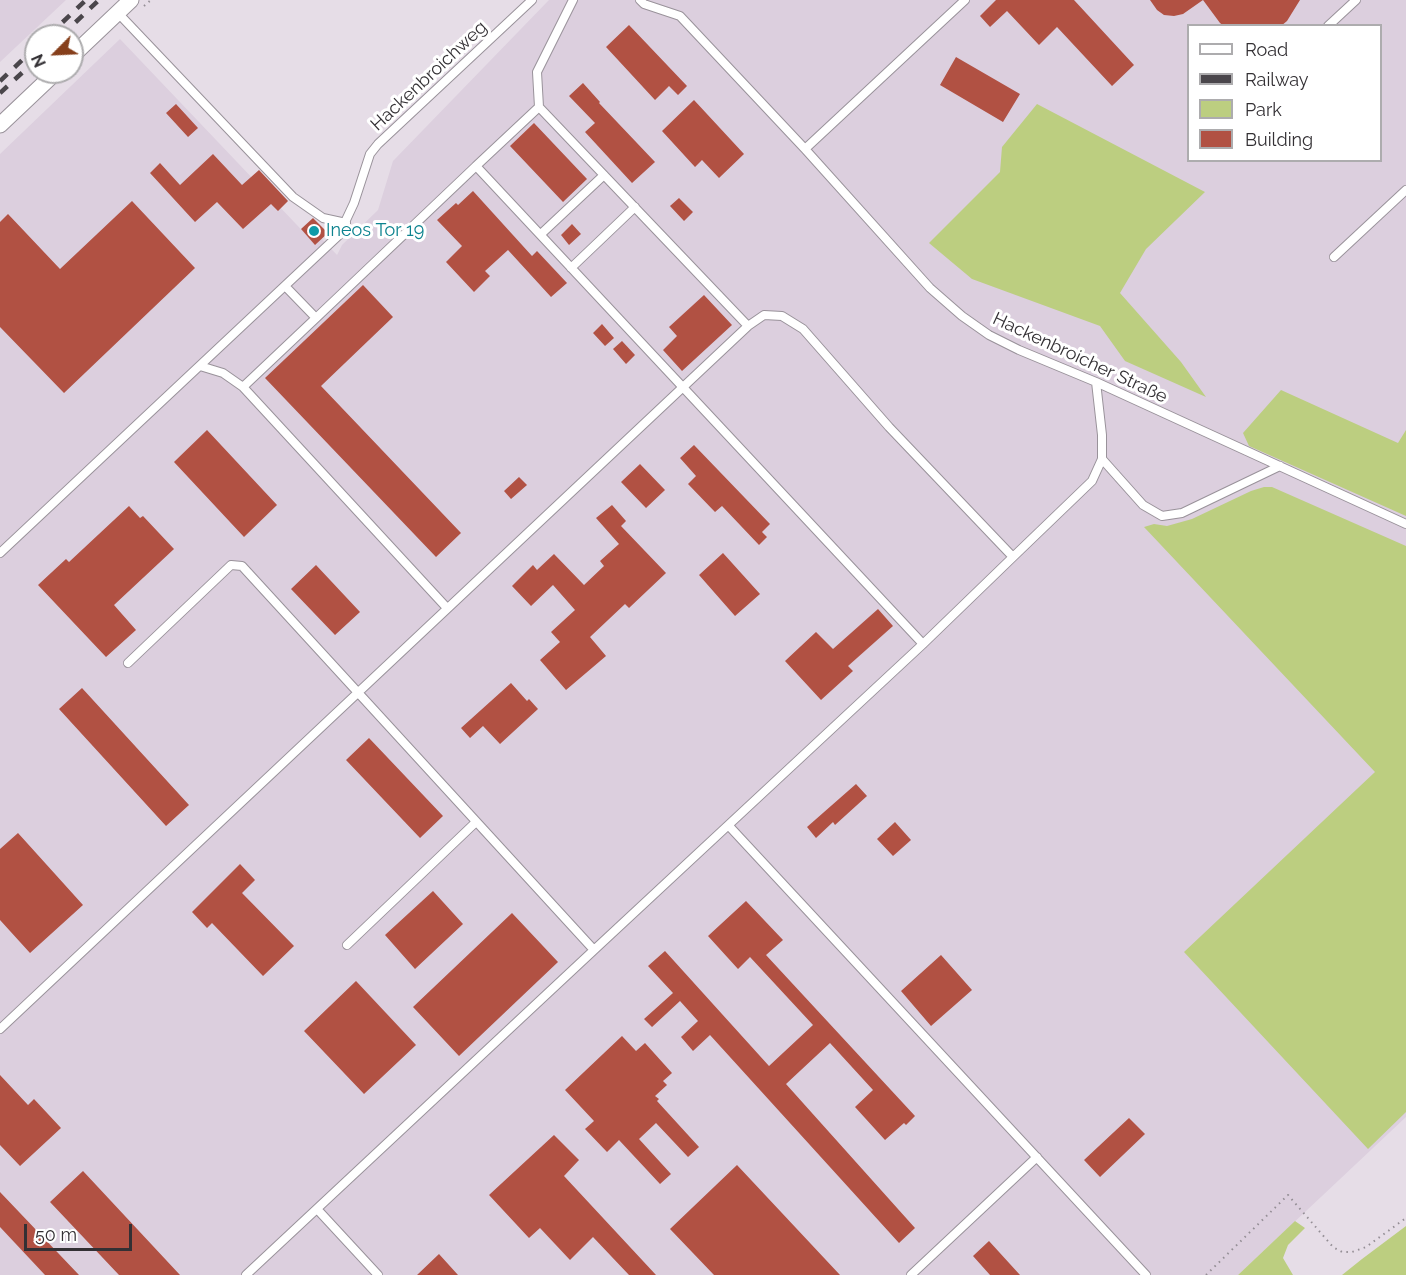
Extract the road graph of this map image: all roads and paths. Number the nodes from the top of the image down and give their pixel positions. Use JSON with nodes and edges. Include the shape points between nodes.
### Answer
{"nodes":[{"id":1,"x":131,"y":0,"type":"edge"},
{"id":2,"x":532,"y":0,"type":"edge"},
{"id":3,"x":573,"y":0,"type":"edge"},
{"id":4,"x":640,"y":0,"type":"edge"},
{"id":5,"x":965,"y":0,"type":"edge"},
{"id":6,"x":1356,"y":0,"type":"edge"},
{"id":7,"x":118,"y":13,"type":"junction"},
{"id":8,"x":1331,"y":24,"type":"edge"},
{"id":9,"x":84,"y":45,"type":"edge"},
{"id":10,"x":43,"y":84,"type":"edge"},
{"id":11,"x":539,"y":107,"type":"junction"},
{"id":12,"x":0,"y":125,"type":"edge"},
{"id":13,"x":805,"y":149,"type":"junction"},
{"id":14,"x":476,"y":165,"type":"junction"},
{"id":15,"x":604,"y":175,"type":"junction"},
{"id":16,"x":1406,"y":190,"type":"edge"},
{"id":17,"x":636,"y":207,"type":"junction"},
{"id":18,"x":346,"y":224,"type":"junction"},
{"id":19,"x":541,"y":234,"type":"junction"},
{"id":20,"x":1334,"y":257,"type":"dead end"},
{"id":21,"x":571,"y":268,"type":"junction"},
{"id":22,"x":285,"y":286,"type":"junction"},
{"id":23,"x":316,"y":318,"type":"junction"},
{"id":24,"x":748,"y":326,"type":"junction"},
{"id":25,"x":200,"y":366,"type":"junction"},
{"id":26,"x":1096,"y":382,"type":"junction"},
{"id":27,"x":243,"y":387,"type":"junction"},
{"id":28,"x":682,"y":388,"type":"junction"},
{"id":29,"x":1102,"y":459,"type":"junction"},
{"id":30,"x":1280,"y":466,"type":"junction"},
{"id":31,"x":1406,"y":524,"type":"edge"},
{"id":32,"x":0,"y":553,"type":"edge"},
{"id":33,"x":1013,"y":557,"type":"junction"},
{"id":34,"x":447,"y":608,"type":"junction"},
{"id":35,"x":923,"y":644,"type":"junction"},
{"id":36,"x":128,"y":663,"type":"dead end"},
{"id":37,"x":358,"y":692,"type":"junction"},
{"id":38,"x":476,"y":822,"type":"junction"},
{"id":39,"x":729,"y":826,"type":"junction"},
{"id":40,"x":346,"y":945,"type":"dead end"},
{"id":41,"x":594,"y":950,"type":"junction"},
{"id":42,"x":0,"y":1029,"type":"edge"},
{"id":43,"x":1037,"y":1157,"type":"junction"},
{"id":44,"x":317,"y":1209,"type":"junction"},
{"id":45,"x":1406,"y":1218,"type":"edge"},
{"id":46,"x":246,"y":1275,"type":"edge"},
{"id":47,"x":378,"y":1275,"type":"edge"},
{"id":48,"x":911,"y":1275,"type":"edge"},
{"id":49,"x":1146,"y":1275,"type":"edge"},
{"id":50,"x":1206,"y":1275,"type":"edge"}],
"edges":[{"from":1,"to":7,"type":"street"},
{"from":2,"to":18,"type":"lane","name":"Hackenbroichweg","via":[[378,144],[370,154]]},
{"from":3,"to":11,"type":"lane","via":[[537,72]]},
{"from":4,"to":13,"type":"lane","name":"Hackenbroicher Straße","via":[[680,16]]},
{"from":5,"to":13,"type":"lane"},
{"from":6,"to":8,"type":"lane"},
{"from":7,"to":9,"type":"street"},
{"from":7,"to":18,"type":"lane","via":[[293,197],[323,218]]},
{"from":10,"to":12,"type":"street"},
{"from":11,"to":14,"type":"lane"},
{"from":11,"to":15,"type":"lane"},
{"from":13,"to":26,"type":"lane","name":"Hackenbroicher Straße","via":[[930,288],[962,316],[1019,350]]},
{"from":14,"to":19,"type":"lane"},
{"from":14,"to":23,"type":"lane"},
{"from":15,"to":17,"type":"lane"},
{"from":15,"to":19,"type":"lane"},
{"from":16,"to":20,"type":"lane"},
{"from":17,"to":21,"type":"lane"},
{"from":17,"to":24,"type":"lane"},
{"from":18,"to":22,"type":"lane","name":"Hackenbroichweg"},
{"from":19,"to":21,"type":"lane"},
{"from":21,"to":28,"type":"lane"},
{"from":22,"to":23,"type":"lane"},
{"from":22,"to":25,"type":"lane","name":"Hackenbroichweg"},
{"from":23,"to":27,"type":"lane"},
{"from":24,"to":28,"type":"lane"},
{"from":24,"to":33,"type":"lane","via":[[764,315],[782,316],[803,329],[889,427]]},
{"from":25,"to":27,"type":"lane","via":[[223,373]]},
{"from":25,"to":32,"type":"lane","name":"Hackenbroichweg"},
{"from":26,"to":29,"type":"lane"},
{"from":26,"to":30,"type":"lane","name":"Hackenbroicher Straße"},
{"from":27,"to":34,"type":"lane"},
{"from":28,"to":34,"type":"lane"},
{"from":28,"to":35,"type":"lane"},
{"from":29,"to":30,"type":"lane","via":[[1143,505],[1162,516],[1182,513]]},
{"from":29,"to":33,"type":"lane","via":[[1092,481]]},
{"from":30,"to":31,"type":"lane","name":"Hackenbroicher Straße"},
{"from":33,"to":35,"type":"lane"},
{"from":34,"to":37,"type":"lane"},
{"from":35,"to":39,"type":"lane"},
{"from":36,"to":37,"type":"lane","via":[[231,565],[242,566]]},
{"from":37,"to":38,"type":"lane"},
{"from":37,"to":42,"type":"lane"},
{"from":38,"to":40,"type":"lane"},
{"from":38,"to":41,"type":"lane"},
{"from":39,"to":41,"type":"lane"},
{"from":39,"to":43,"type":"lane"},
{"from":41,"to":44,"type":"lane"},
{"from":43,"to":48,"type":"lane"},
{"from":43,"to":49,"type":"lane"},
{"from":44,"to":46,"type":"lane"},
{"from":44,"to":47,"type":"lane"},
{"from":45,"to":50,"type":"path","via":[[1366,1247],[1342,1252],[1333,1247],[1288,1195]]}]}
